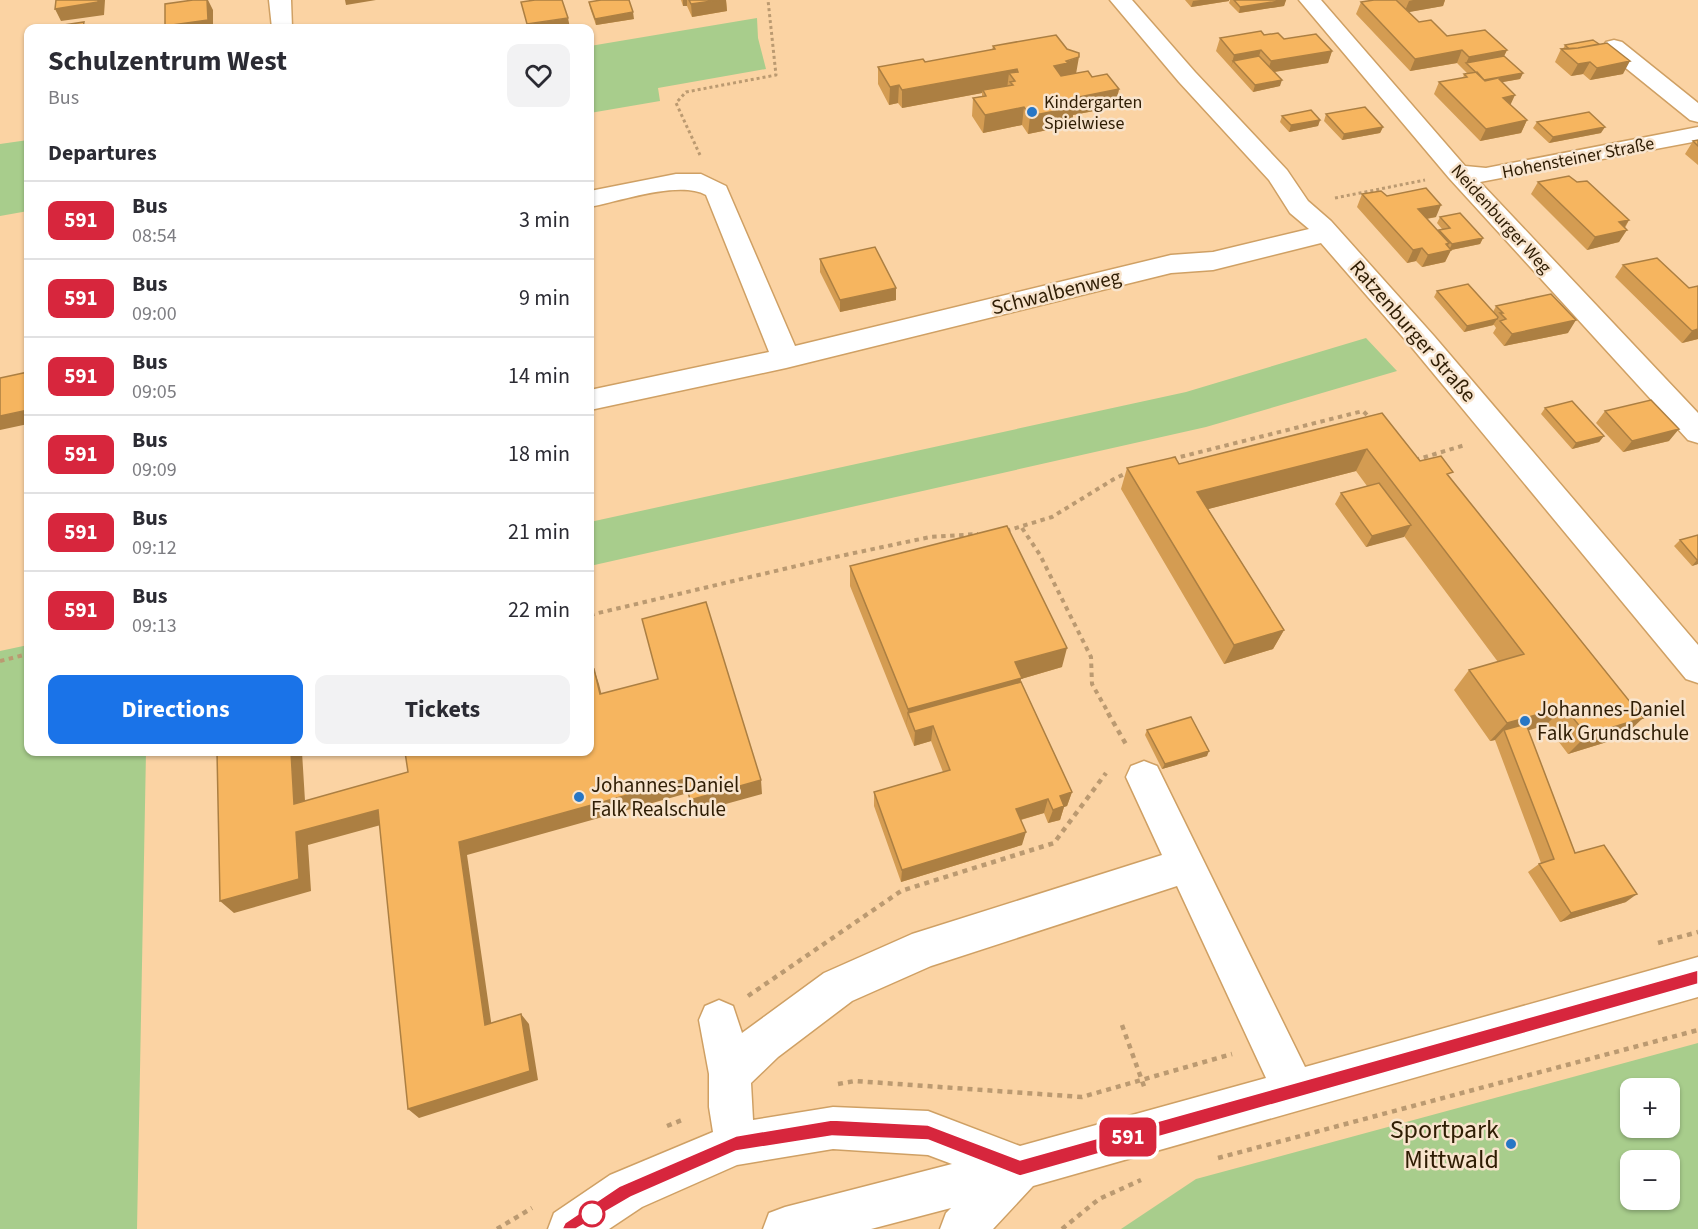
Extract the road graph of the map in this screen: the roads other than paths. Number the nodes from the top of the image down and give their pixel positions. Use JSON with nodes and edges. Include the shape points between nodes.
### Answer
{"nodes":[{"id":1,"x":280,"y":0,"type":"edge"},
{"id":2,"x":1121,"y":0,"type":"edge"},
{"id":3,"x":1310,"y":0,"type":"edge"},
{"id":4,"x":282,"y":24,"type":"edge"},
{"id":5,"x":1614,"y":47,"type":"edge"},
{"id":6,"x":1698,"y":115,"type":"edge"},
{"id":7,"x":1698,"y":135,"type":"edge"},
{"id":8,"x":1458,"y":173,"type":"junction"},
{"id":9,"x":594,"y":198,"type":"edge"},
{"id":10,"x":1327,"y":233,"type":"junction"},
{"id":11,"x":786,"y":358,"type":"junction"},
{"id":12,"x":594,"y":399,"type":"edge"},
{"id":13,"x":1698,"y":432,"type":"edge"},
{"id":14,"x":1698,"y":669,"type":"edge"},
{"id":15,"x":1138,"y":766,"type":"road end"},
{"id":16,"x":1185,"y":866,"type":"junction"},
{"id":17,"x":1698,"y":977,"type":"edge"},
{"id":18,"x":719,"y":1020,"type":"road end"},
{"id":19,"x":1294,"y":1090,"type":"junction"},
{"id":20,"x":732,"y":1108,"type":"junction"},
{"id":21,"x":1020,"y":1168,"type":"junction"},
{"id":22,"x":570,"y":1229,"type":"edge"},
{"id":23,"x":785,"y":1229,"type":"edge"},
{"id":24,"x":962,"y":1229,"type":"edge"}],
"edges":[{"from":1,"to":4,"type":"street"},
{"from":2,"to":10,"type":"street","name":"Ratzenburger Straße","via":[[1278,176],[1299,207]]},
{"from":3,"to":8,"type":"street","name":"Neidenburger Weg"},
{"from":5,"to":6,"type":"street"},
{"from":7,"to":8,"type":"street","name":"Hohensteiner Straße","via":[[1486,175]]},
{"from":8,"to":13,"type":"street","name":"Neidenburger Weg"},
{"from":9,"to":11,"type":"street","via":[[676,182],[701,182],[717,191]]},
{"from":10,"to":11,"type":"street","name":"Schwalbenweg","via":[[1213,261],[1172,264]]},
{"from":10,"to":14,"type":"street","name":"Ratzenburger Straße"},
{"from":11,"to":12,"type":"street","name":"Schwalbenweg"},
{"from":15,"to":16,"type":"street"},
{"from":16,"to":19,"type":"street"},
{"from":16,"to":20,"type":"street","via":[[926,948],[838,987],[763,1042]]},
{"from":17,"to":19,"type":"street"},
{"from":18,"to":20,"type":"street"},
{"from":19,"to":21,"type":"street"},
{"from":20,"to":21,"type":"street","via":[[832,1128],[928,1133]]},
{"from":20,"to":22,"type":"street","via":[[626,1191]]},
{"from":21,"to":23,"type":"street"},
{"from":21,"to":24,"type":"street"}]}
